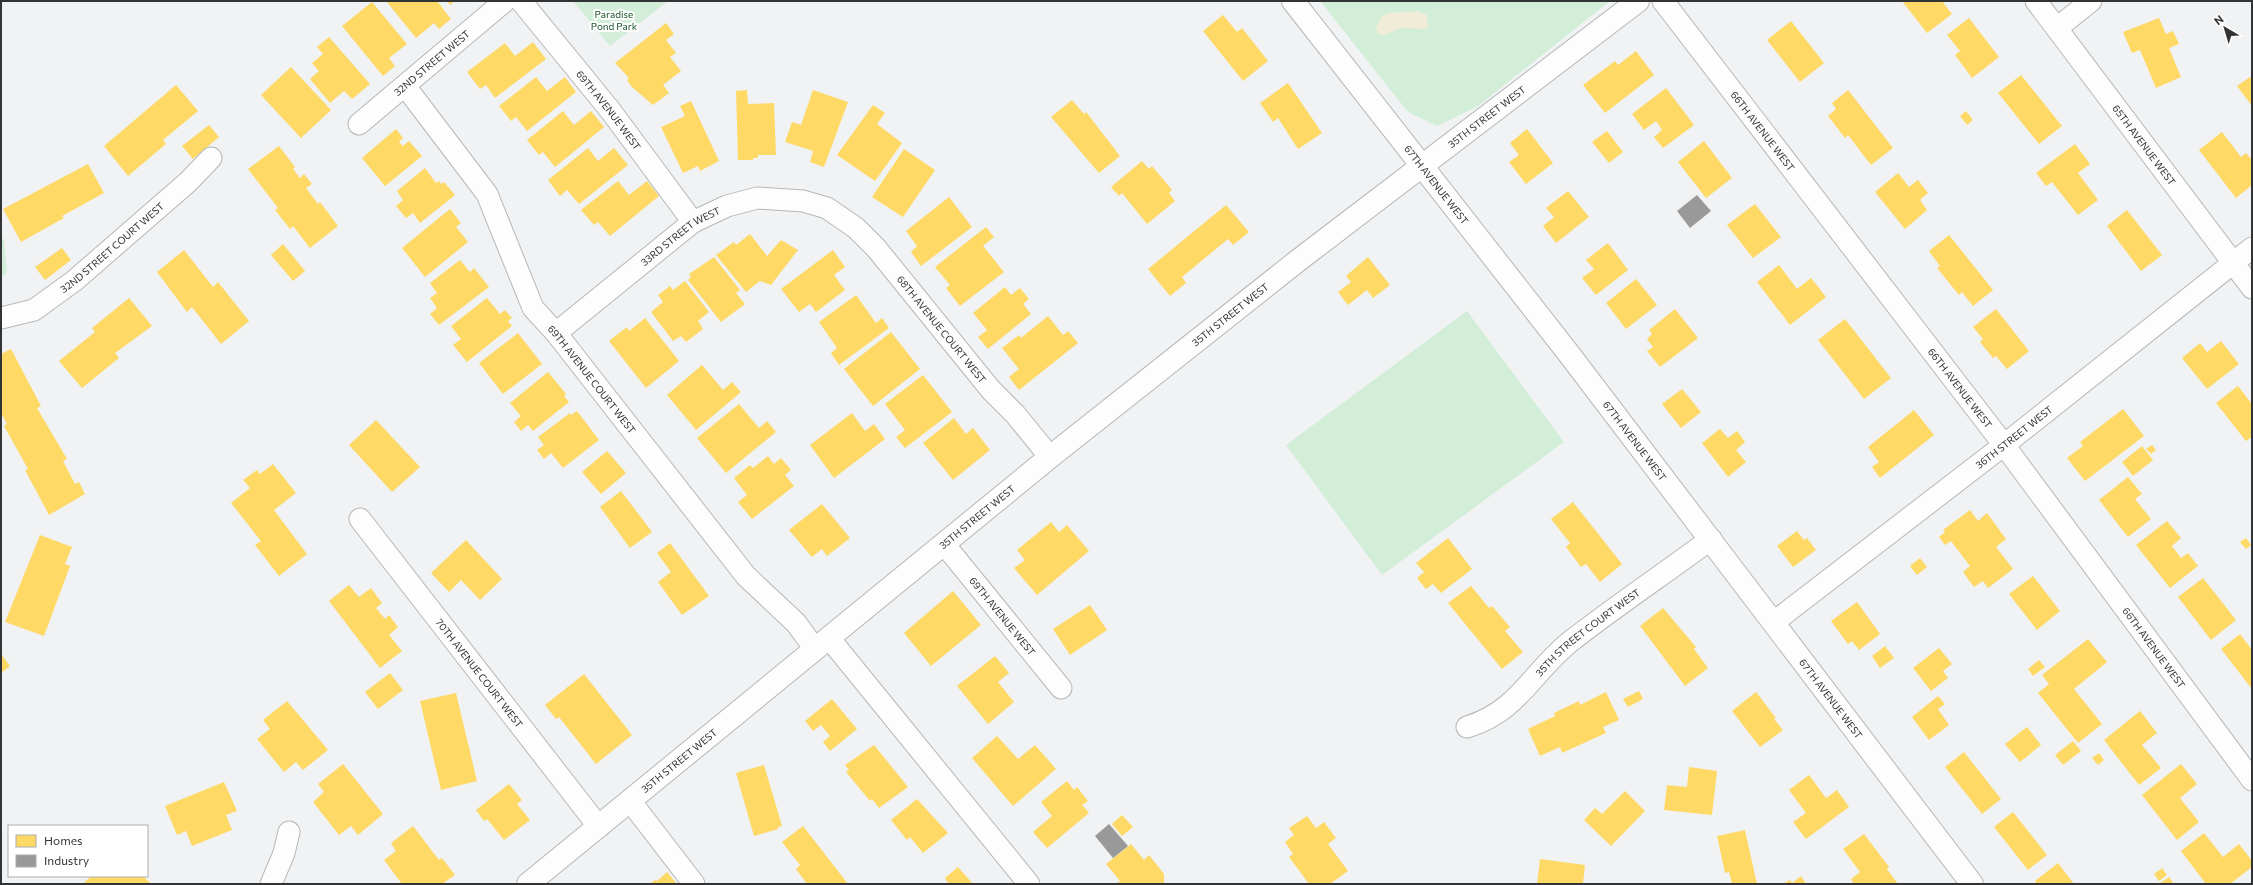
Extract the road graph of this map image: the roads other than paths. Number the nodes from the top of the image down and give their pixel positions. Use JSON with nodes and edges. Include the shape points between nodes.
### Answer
{"nodes":[{"id":1,"x":505,"y":1,"type":"edge"},
{"id":2,"x":521,"y":1,"type":"edge"},
{"id":3,"x":1293,"y":1,"type":"edge"},
{"id":4,"x":1638,"y":1,"type":"edge"},
{"id":5,"x":1663,"y":1,"type":"edge"},
{"id":6,"x":2036,"y":1,"type":"edge"},
{"id":7,"x":2091,"y":1,"type":"edge"},
{"id":8,"x":2057,"y":28,"type":"junction"},
{"id":9,"x":405,"y":86,"type":"junction"},
{"id":10,"x":359,"y":124,"type":"dead end"},
{"id":11,"x":211,"y":158,"type":"dead end"},
{"id":12,"x":1422,"y":164,"type":"junction"},
{"id":13,"x":827,"y":208,"type":"joint"},
{"id":14,"x":693,"y":222,"type":"junction"},
{"id":15,"x":2252,"y":248,"type":"edge"},
{"id":16,"x":2233,"y":263,"type":"junction"},
{"id":17,"x":2252,"y":288,"type":"edge"},
{"id":18,"x":1,"y":318,"type":"edge"},
{"id":19,"x":556,"y":333,"type":"junction"},
{"id":20,"x":2004,"y":445,"type":"junction"},
{"id":21,"x":1050,"y":457,"type":"junction"},
{"id":22,"x":360,"y":519,"type":"dead end"},
{"id":23,"x":1711,"y":539,"type":"junction"},
{"id":24,"x":944,"y":544,"type":"junction"},
{"id":25,"x":1774,"y":622,"type":"junction"},
{"id":26,"x":822,"y":643,"type":"junction"},
{"id":27,"x":1061,"y":688,"type":"dead end"},
{"id":28,"x":1467,"y":727,"type":"dead end"},
{"id":29,"x":2252,"y":780,"type":"edge"},
{"id":30,"x":631,"y":802,"type":"junction"},
{"id":31,"x":599,"y":827,"type":"junction"},
{"id":32,"x":289,"y":832,"type":"dead end"},
{"id":33,"x":271,"y":884,"type":"edge"},
{"id":34,"x":528,"y":884,"type":"edge"},
{"id":35,"x":694,"y":884,"type":"edge"},
{"id":36,"x":1029,"y":884,"type":"edge"},
{"id":37,"x":1972,"y":884,"type":"edge"}],
"edges":[{"from":1,"to":9,"type":"street","name":"32ND STREET WEST"},
{"from":2,"to":14,"type":"street","name":"69TH AVENUE WEST","via":[[610,110]]},
{"from":3,"to":12,"type":"street","name":"67TH AVENUE WEST"},
{"from":4,"to":12,"type":"street","name":"35TH STREET WEST"},
{"from":5,"to":20,"type":"street","name":"66TH AVENUE WEST"},
{"from":6,"to":8,"type":"street","name":"65TH AVENUE WEST"},
{"from":7,"to":8,"type":"street"},
{"from":8,"to":16,"type":"street","name":"65TH AVENUE WEST"},
{"from":9,"to":10,"type":"street","name":"32ND STREET WEST"},
{"from":9,"to":19,"type":"street","name":"69TH AVENUE COURT WEST","via":[[488,194],[533,308]]},
{"from":11,"to":18,"type":"street","name":"32ND STREET COURT WEST","via":[[188,182],[74,281],[34,310]]},
{"from":12,"to":21,"type":"street","name":"35TH STREET WEST"},
{"from":12,"to":23,"type":"street","name":"67TH AVENUE WEST"},
{"from":13,"to":14,"type":"street","name":"33RD STREET WEST","via":[[803,201],[757,198],[727,206]]},
{"from":13,"to":21,"type":"street","name":"68TH AVENUE COURT WEST","via":[[856,228],[876,248],[991,390],[1015,414]]},
{"from":14,"to":19,"type":"street","name":"33RD STREET WEST"},
{"from":15,"to":16,"type":"street","name":"36TH STREET WEST"},
{"from":16,"to":17,"type":"street","name":"65TH AVENUE WEST"},
{"from":16,"to":20,"type":"street","name":"36TH STREET WEST"},
{"from":19,"to":26,"type":"street","name":"69TH AVENUE COURT WEST","via":[[746,576],[796,623]]},
{"from":20,"to":25,"type":"street","name":"36TH STREET WEST"},
{"from":20,"to":29,"type":"street","name":"66TH AVENUE WEST"},
{"from":21,"to":24,"type":"street","name":"35TH STREET WEST"},
{"from":22,"to":31,"type":"street","name":"70TH AVENUE COURT WEST"},
{"from":23,"to":25,"type":"street","name":"67TH AVENUE WEST"},
{"from":23,"to":28,"type":"street","name":"35TH STREET COURT WEST","via":[[1570,642],[1541,669],[1511,704],[1492,717]]},
{"from":24,"to":26,"type":"street","name":"35TH STREET WEST"},
{"from":24,"to":27,"type":"street","name":"69TH AVENUE WEST"},
{"from":25,"to":37,"type":"street","name":"67TH AVENUE WEST"},
{"from":26,"to":30,"type":"street","name":"35TH STREET WEST"},
{"from":26,"to":36,"type":"street"},
{"from":30,"to":31,"type":"street","name":"35TH STREET WEST"},
{"from":30,"to":35,"type":"street"},
{"from":31,"to":34,"type":"street","name":"35TH STREET WEST"},
{"from":32,"to":33,"type":"street","via":[[284,853]]}]}
